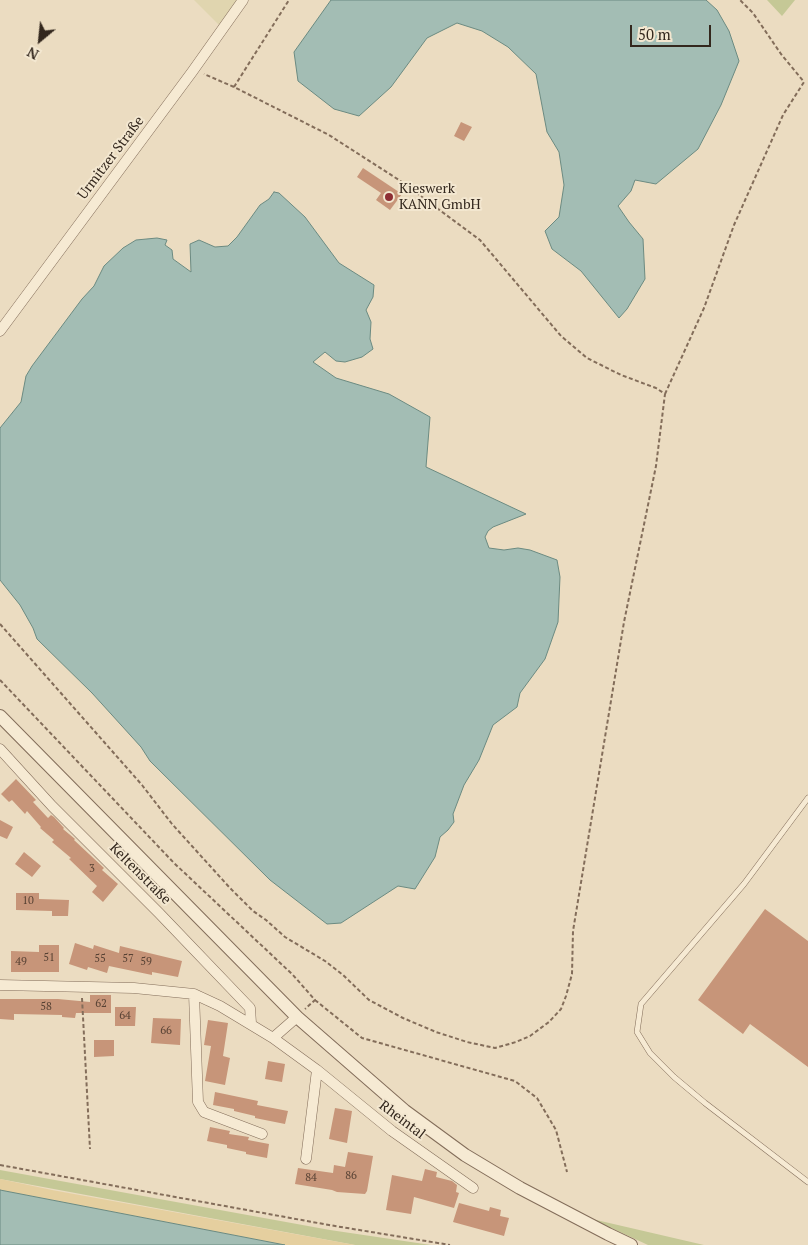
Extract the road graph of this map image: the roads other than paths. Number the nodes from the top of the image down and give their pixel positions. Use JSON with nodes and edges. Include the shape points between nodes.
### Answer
{"nodes":[{"id":1,"x":243,"y":0,"type":"edge"},
{"id":2,"x":0,"y":331,"type":"edge"},
{"id":3,"x":0,"y":716,"type":"edge"},
{"id":4,"x":0,"y":749,"type":"edge"},
{"id":5,"x":808,"y":798,"type":"edge"},
{"id":6,"x":0,"y":985,"type":"edge"},
{"id":7,"x":194,"y":994,"type":"junction"},
{"id":8,"x":297,"y":1017,"type":"junction"},
{"id":9,"x":251,"y":1023,"type":"junction"},
{"id":10,"x":274,"y":1038,"type":"junction"},
{"id":11,"x":317,"y":1070,"type":"junction"},
{"id":12,"x":262,"y":1134,"type":"dead end"},
{"id":13,"x":306,"y":1159,"type":"dead end"},
{"id":14,"x":808,"y":1182,"type":"edge"},
{"id":15,"x":473,"y":1188,"type":"dead end"},
{"id":16,"x":632,"y":1245,"type":"edge"}],
"edges":[{"from":1,"to":2,"type":"street","name":"Urmitzer Straße"},
{"from":3,"to":8,"type":"street"},
{"from":4,"to":9,"type":"street","name":"Keltenstraße","via":[[250,1008]]},
{"from":5,"to":14,"type":"lane","via":[[744,884],[641,1004],[637,1032],[650,1053],[674,1078]]},
{"from":6,"to":7,"type":"street","name":"Rheintal","via":[[134,988]]},
{"from":7,"to":9,"type":"street","name":"Rheintal"},
{"from":7,"to":12,"type":"street","via":[[198,1102],[204,1112]]},
{"from":8,"to":10,"type":"street"},
{"from":8,"to":16,"type":"street","via":[[405,1111],[465,1155],[520,1188]]},
{"from":9,"to":10,"type":"street","name":"Rheintal"},
{"from":10,"to":11,"type":"street","name":"Rheintal"},
{"from":11,"to":13,"type":"street"},
{"from":11,"to":15,"type":"street","name":"Rheintal","via":[[392,1131]]}]}
